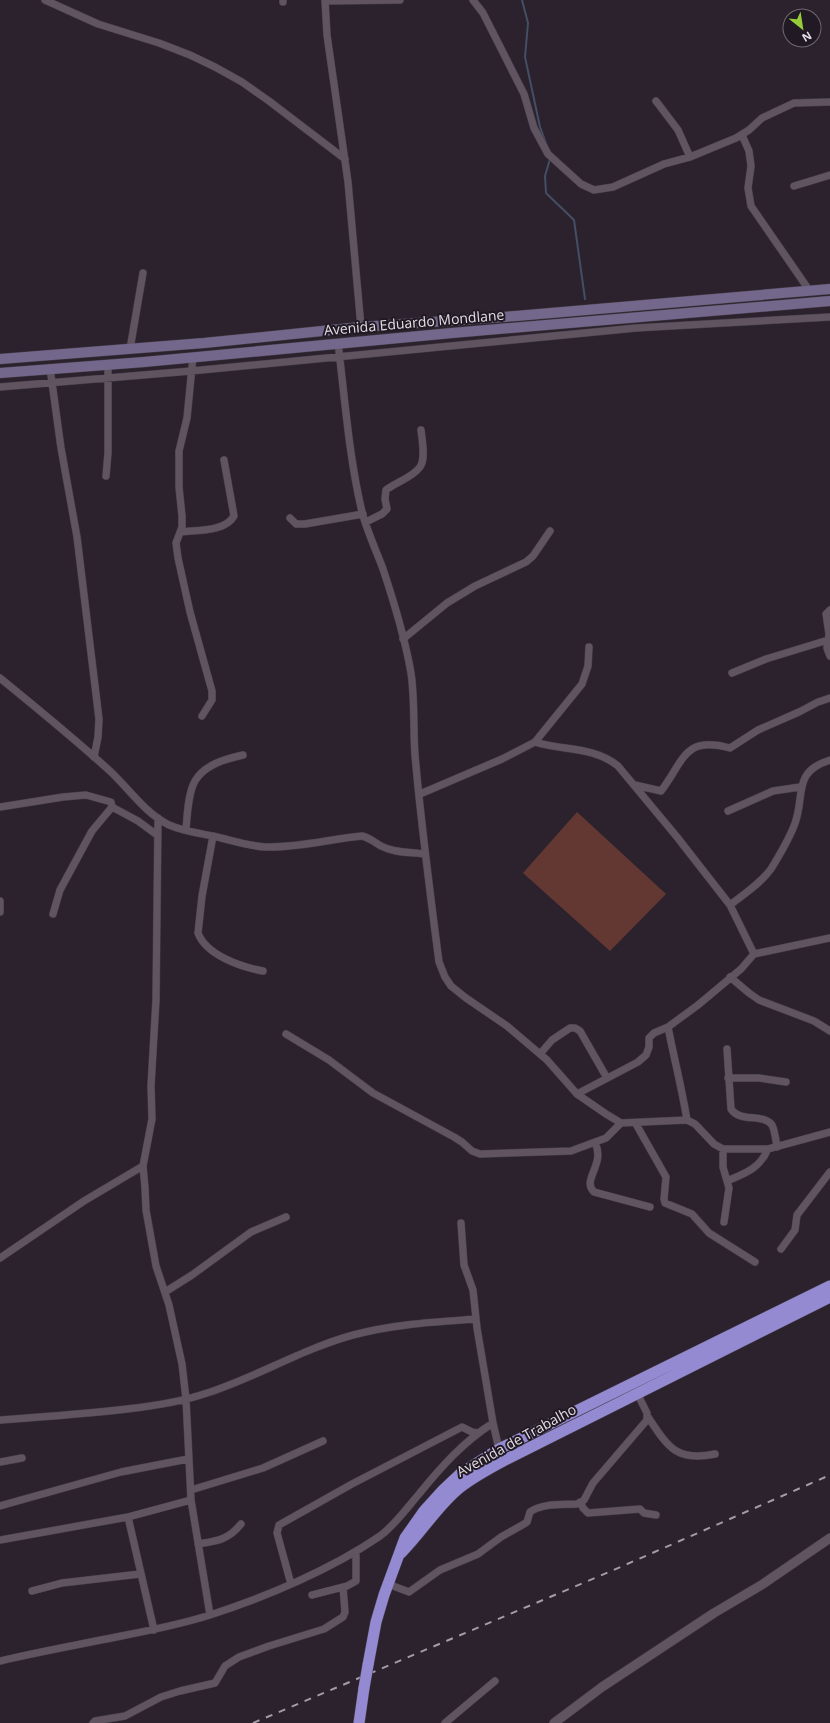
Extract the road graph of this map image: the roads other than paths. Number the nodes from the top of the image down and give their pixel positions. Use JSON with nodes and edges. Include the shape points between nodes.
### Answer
{"nodes":[{"id":1,"x":45,"y":0,"type":"edge"},
{"id":2,"x":400,"y":0,"type":"edge"},
{"id":3,"x":473,"y":0,"type":"edge"},
{"id":4,"x":325,"y":1,"type":"edge"},
{"id":5,"x":656,"y":100,"type":"dead end"},
{"id":6,"x":829,"y":100,"type":"edge"},
{"id":7,"x":742,"y":135,"type":"junction"},
{"id":8,"x":690,"y":157,"type":"junction"},
{"id":9,"x":345,"y":159,"type":"junction"},
{"id":10,"x":830,"y":176,"type":"edge"},
{"id":11,"x":794,"y":186,"type":"dead end"},
{"id":12,"x":143,"y":273,"type":"dead end"},
{"id":13,"x":830,"y":289,"type":"edge"},
{"id":14,"x":809,"y":290,"type":"junction"},
{"id":15,"x":830,"y":301,"type":"edge"},
{"id":16,"x":830,"y":317,"type":"edge"},
{"id":17,"x":361,"y":327,"type":"junction"},
{"id":18,"x":363,"y":341,"type":"junction"},
{"id":19,"x":338,"y":343,"type":"junction"},
{"id":20,"x":130,"y":349,"type":"junction"},
{"id":21,"x":87,"y":352,"type":"junction"},
{"id":22,"x":193,"y":357,"type":"junction"},
{"id":23,"x":340,"y":357,"type":"junction"},
{"id":24,"x":0,"y":359,"type":"edge"},
{"id":25,"x":108,"y":364,"type":"junction"},
{"id":26,"x":87,"y":366,"type":"junction"},
{"id":27,"x":50,"y":368,"type":"junction"},
{"id":28,"x":192,"y":371,"type":"junction"},
{"id":29,"x":0,"y":373,"type":"edge"},
{"id":30,"x":108,"y":378,"type":"junction"},
{"id":31,"x":52,"y":383,"type":"junction"},
{"id":32,"x":0,"y":387,"type":"edge"},
{"id":33,"x":421,"y":430,"type":"dead end"},
{"id":34,"x":224,"y":460,"type":"dead end"},
{"id":35,"x":106,"y":476,"type":"dead end"},
{"id":36,"x":363,"y":514,"type":"junction"},
{"id":37,"x":290,"y":518,"type":"dead end"},
{"id":38,"x":366,"y":522,"type":"junction"},
{"id":39,"x":550,"y":531,"type":"dead end"},
{"id":40,"x":181,"y":532,"type":"junction"},
{"id":41,"x":830,"y":610,"type":"edge"},
{"id":42,"x":403,"y":639,"type":"junction"},
{"id":43,"x":828,"y":640,"type":"junction"},
{"id":44,"x":589,"y":648,"type":"dead end"},
{"id":45,"x":830,"y":656,"type":"edge"},
{"id":46,"x":732,"y":672,"type":"dead end"},
{"id":47,"x":0,"y":678,"type":"edge"},
{"id":48,"x":830,"y":698,"type":"edge"},
{"id":49,"x":202,"y":716,"type":"dead end"},
{"id":50,"x":535,"y":742,"type":"junction"},
{"id":51,"x":243,"y":755,"type":"dead end"},
{"id":52,"x":94,"y":757,"type":"junction"},
{"id":53,"x":830,"y":760,"type":"edge"},
{"id":54,"x":635,"y":785,"type":"junction"},
{"id":55,"x":800,"y":787,"type":"junction"},
{"id":56,"x":420,"y":794,"type":"junction"},
{"id":57,"x":0,"y":807,"type":"edge"},
{"id":58,"x":112,"y":807,"type":"junction"},
{"id":59,"x":728,"y":811,"type":"dead end"},
{"id":60,"x":158,"y":818,"type":"junction"},
{"id":61,"x":186,"y":830,"type":"junction"},
{"id":62,"x":157,"y":835,"type":"junction"},
{"id":63,"x":212,"y":836,"type":"junction"},
{"id":64,"x":424,"y":854,"type":"junction"},
{"id":65,"x":0,"y":901,"type":"edge"},
{"id":66,"x":730,"y":905,"type":"junction"},
{"id":67,"x":0,"y":912,"type":"edge"},
{"id":68,"x":53,"y":914,"type":"dead end"},
{"id":69,"x":830,"y":938,"type":"edge"},
{"id":70,"x":754,"y":954,"type":"junction"},
{"id":71,"x":263,"y":970,"type":"dead end"},
{"id":72,"x":730,"y":977,"type":"junction"},
{"id":73,"x":668,"y":1027,"type":"junction"},
{"id":74,"x":830,"y":1031,"type":"edge"},
{"id":75,"x":286,"y":1034,"type":"dead end"},
{"id":76,"x":726,"y":1049,"type":"dead end"},
{"id":77,"x":540,"y":1054,"type":"junction"},
{"id":78,"x":607,"y":1078,"type":"junction"},
{"id":79,"x":728,"y":1078,"type":"junction"},
{"id":80,"x":786,"y":1082,"type":"dead end"},
{"id":81,"x":577,"y":1094,"type":"junction"},
{"id":82,"x":687,"y":1120,"type":"junction"},
{"id":83,"x":621,"y":1123,"type":"junction"},
{"id":84,"x":636,"y":1124,"type":"junction"},
{"id":85,"x":830,"y":1132,"type":"edge"},
{"id":86,"x":595,"y":1143,"type":"junction"},
{"id":87,"x":777,"y":1147,"type":"junction"},
{"id":88,"x":722,"y":1149,"type":"junction"},
{"id":89,"x":768,"y":1149,"type":"junction"},
{"id":90,"x":143,"y":1166,"type":"junction"},
{"id":91,"x":830,"y":1172,"type":"edge"},
{"id":92,"x":727,"y":1181,"type":"junction"},
{"id":93,"x":650,"y":1207,"type":"dead end"},
{"id":94,"x":286,"y":1217,"type":"dead end"},
{"id":95,"x":724,"y":1222,"type":"dead end"},
{"id":96,"x":461,"y":1223,"type":"dead end"},
{"id":97,"x":781,"y":1249,"type":"dead end"},
{"id":98,"x":0,"y":1258,"type":"edge"},
{"id":99,"x":755,"y":1262,"type":"dead end"},
{"id":100,"x":830,"y":1286,"type":"edge"},
{"id":101,"x":164,"y":1292,"type":"junction"},
{"id":102,"x":830,"y":1297,"type":"edge"},
{"id":103,"x":476,"y":1319,"type":"junction"},
{"id":104,"x":771,"y":1320,"type":"junction"},
{"id":105,"x":687,"y":1363,"type":"junction"},
{"id":106,"x":637,"y":1393,"type":"junction"},
{"id":107,"x":186,"y":1399,"type":"junction"},
{"id":108,"x":579,"y":1416,"type":"junction"},
{"id":109,"x":648,"y":1417,"type":"junction"},
{"id":110,"x":0,"y":1420,"type":"edge"},
{"id":111,"x":493,"y":1423,"type":"junction"},
{"id":112,"x":478,"y":1433,"type":"junction"},
{"id":113,"x":323,"y":1441,"type":"dead end"},
{"id":114,"x":499,"y":1449,"type":"junction"},
{"id":115,"x":715,"y":1454,"type":"dead end"},
{"id":116,"x":22,"y":1458,"type":"dead end"},
{"id":117,"x":188,"y":1459,"type":"junction"},
{"id":118,"x":505,"y":1460,"type":"junction"},
{"id":119,"x":0,"y":1462,"type":"edge"},
{"id":120,"x":191,"y":1490,"type":"junction"},
{"id":121,"x":191,"y":1500,"type":"junction"},
{"id":122,"x":581,"y":1503,"type":"junction"},
{"id":123,"x":0,"y":1506,"type":"edge"},
{"id":124,"x":656,"y":1515,"type":"dead end"},
{"id":125,"x":128,"y":1517,"type":"junction"},
{"id":126,"x":241,"y":1524,"type":"dead end"},
{"id":127,"x":830,"y":1538,"type":"edge"},
{"id":128,"x":0,"y":1540,"type":"edge"},
{"id":129,"x":198,"y":1544,"type":"junction"},
{"id":130,"x":356,"y":1551,"type":"junction"},
{"id":131,"x":399,"y":1554,"type":"junction"},
{"id":132,"x":140,"y":1574,"type":"junction"},
{"id":133,"x":291,"y":1584,"type":"junction"},
{"id":134,"x":388,"y":1584,"type":"junction"},
{"id":135,"x":343,"y":1587,"type":"junction"},
{"id":136,"x":32,"y":1591,"type":"dead end"},
{"id":137,"x":312,"y":1594,"type":"dead end"},
{"id":138,"x":210,"y":1615,"type":"junction"},
{"id":139,"x":154,"y":1630,"type":"junction"},
{"id":140,"x":0,"y":1661,"type":"edge"},
{"id":141,"x":495,"y":1681,"type":"dead end"},
{"id":142,"x":93,"y":1723,"type":"edge"},
{"id":143,"x":359,"y":1723,"type":"edge"},
{"id":144,"x":445,"y":1723,"type":"edge"},
{"id":145,"x":554,"y":1723,"type":"edge"}],
"edges":[{"from":1,"to":9,"type":"street","via":[[98,24],[190,55],[215,68],[259,93]]},
{"from":2,"to":4,"type":"street"},
{"from":3,"to":8,"type":"street","via":[[483,14],[524,94],[534,128],[548,154],[581,184],[594,190],[613,187],[664,164]]},
{"from":4,"to":9,"type":"street","via":[[327,35]]},
{"from":5,"to":8,"type":"street","via":[[678,130]]},
{"from":6,"to":7,"type":"street","via":[[794,103],[781,108],[762,118]]},
{"from":7,"to":8,"type":"street"},
{"from":7,"to":14,"type":"street","via":[[749,151],[751,166],[750,206]]},
{"from":9,"to":17,"type":"street"},
{"from":10,"to":11,"type":"street"},
{"from":12,"to":20,"type":"street"},
{"from":13,"to":14,"type":"main road","name":"Avenida Eduardo Mondlane"},
{"from":14,"to":17,"type":"main road","name":"Avenida Eduardo Mondlane"},
{"from":15,"to":18,"type":"main road","name":"Avenida Eduardo Mondlane"},
{"from":16,"to":23,"type":"street","via":[[636,328]]},
{"from":17,"to":18,"type":"main road"},
{"from":17,"to":20,"type":"main road","name":"Avenida Eduardo Mondlane"},
{"from":18,"to":19,"type":"main road","name":"Avenida Eduardo Mondlane"},
{"from":19,"to":22,"type":"main road","name":"Avenida Eduardo Mondlane"},
{"from":19,"to":23,"type":"street"},
{"from":20,"to":21,"type":"main road","name":"Avenida Eduardo Mondlane"},
{"from":21,"to":24,"type":"main road","name":"Avenida Eduardo Mondlane"},
{"from":21,"to":26,"type":"main road"},
{"from":22,"to":25,"type":"main road","name":"Avenida Eduardo Mondlane"},
{"from":22,"to":28,"type":"street"},
{"from":23,"to":28,"type":"street"},
{"from":23,"to":36,"type":"street","via":[[347,425]]},
{"from":25,"to":26,"type":"main road","name":"Avenida Eduardo Mondlane"},
{"from":25,"to":30,"type":"street"},
{"from":26,"to":27,"type":"main road","name":"Avenida Eduardo Mondlane"},
{"from":27,"to":29,"type":"main road","name":"Avenida Eduardo Mondlane"},
{"from":27,"to":31,"type":"street"},
{"from":28,"to":30,"type":"street"},
{"from":28,"to":40,"type":"street","via":[[187,418],[180,451]]},
{"from":30,"to":31,"type":"street"},
{"from":30,"to":35,"type":"street"},
{"from":31,"to":32,"type":"street"},
{"from":31,"to":52,"type":"street","via":[[77,536],[99,719]]},
{"from":33,"to":38,"type":"street","via":[[420,467],[386,490],[384,499],[387,509]]},
{"from":34,"to":40,"type":"street","via":[[234,516],[232,521],[221,527]]},
{"from":36,"to":37,"type":"street","via":[[305,524],[296,524]]},
{"from":36,"to":38,"type":"street"},
{"from":38,"to":42,"type":"street","via":[[383,569]]},
{"from":39,"to":42,"type":"street","via":[[526,562],[475,586],[447,603]]},
{"from":40,"to":49,"type":"street","via":[[176,543],[178,558],[212,691],[212,700]]},
{"from":41,"to":43,"type":"street","via":[[826,614],[830,634]]},
{"from":42,"to":56,"type":"street","via":[[411,672],[415,754]]},
{"from":43,"to":45,"type":"street"},
{"from":43,"to":46,"type":"street"},
{"from":44,"to":50,"type":"street","via":[[588,666],[582,684]]},
{"from":47,"to":52,"type":"street"},
{"from":48,"to":54,"type":"street","via":[[758,730],[730,748],[716,744],[697,746],[683,756],[661,791]]},
{"from":50,"to":54,"type":"street","via":[[597,754],[610,759]]},
{"from":50,"to":56,"type":"street"},
{"from":51,"to":61,"type":"street","via":[[226,759],[208,768],[194,781]]},
{"from":52,"to":60,"type":"street"},
{"from":53,"to":55,"type":"street","via":[[817,764]]},
{"from":54,"to":66,"type":"street"},
{"from":55,"to":59,"type":"street","via":[[773,791]]},
{"from":55,"to":66,"type":"street","via":[[799,811],[794,827],[773,864],[762,880]]},
{"from":56,"to":64,"type":"street"},
{"from":57,"to":58,"type":"street","via":[[86,795],[111,802]]},
{"from":58,"to":62,"type":"street"},
{"from":58,"to":68,"type":"street","via":[[92,831],[60,890]]},
{"from":60,"to":61,"type":"street","via":[[169,825]]},
{"from":60,"to":62,"type":"street"},
{"from":61,"to":63,"type":"street"},
{"from":62,"to":90,"type":"street","via":[[152,1119]]},
{"from":63,"to":64,"type":"street","via":[[266,847],[362,836],[370,837],[381,846],[392,850]]},
{"from":63,"to":71,"type":"street","via":[[198,933],[204,944],[227,959],[241,966]]},
{"from":64,"to":77,"type":"street","via":[[439,962],[445,977],[451,986]]},
{"from":65,"to":67,"type":"street"},
{"from":66,"to":70,"type":"street"},
{"from":69,"to":70,"type":"street"},
{"from":70,"to":72,"type":"street"},
{"from":72,"to":73,"type":"street"},
{"from":72,"to":74,"type":"street","via":[[759,1000],[814,1021]]},
{"from":73,"to":78,"type":"street","via":[[649,1038],[646,1055],[638,1062]]},
{"from":73,"to":82,"type":"street"},
{"from":75,"to":86,"type":"street","via":[[329,1060],[373,1093],[454,1137],[475,1153],[571,1151]]},
{"from":76,"to":79,"type":"street"},
{"from":77,"to":78,"type":"street","via":[[552,1040],[570,1028],[576,1028]]},
{"from":77,"to":81,"type":"street"},
{"from":78,"to":81,"type":"street"},
{"from":79,"to":80,"type":"street","via":[[760,1078]]},
{"from":79,"to":87,"type":"street","via":[[733,1113],[768,1122],[772,1126]]},
{"from":81,"to":83,"type":"street"},
{"from":82,"to":84,"type":"street"},
{"from":82,"to":88,"type":"street","via":[[695,1124]]},
{"from":83,"to":84,"type":"street"},
{"from":83,"to":86,"type":"street","via":[[606,1138]]},
{"from":84,"to":99,"type":"street","via":[[666,1177],[665,1203],[692,1214],[709,1233]]},
{"from":85,"to":87,"type":"street"},
{"from":86,"to":93,"type":"street","via":[[598,1160],[589,1182],[590,1188],[594,1192]]},
{"from":87,"to":89,"type":"street"},
{"from":88,"to":89,"type":"street"},
{"from":88,"to":92,"type":"street"},
{"from":89,"to":92,"type":"street","via":[[757,1166]]},
{"from":90,"to":98,"type":"street","via":[[84,1201]]},
{"from":90,"to":101,"type":"street","via":[[146,1210],[156,1266]]},
{"from":91,"to":97,"type":"street","via":[[797,1215],[795,1230]]},
{"from":92,"to":95,"type":"street","via":[[729,1195]]},
{"from":94,"to":101,"type":"street","via":[[251,1232]]},
{"from":96,"to":103,"type":"street","via":[[464,1265],[473,1290]]},
{"from":100,"to":104,"type":"highway","name":"Avenida de Trabalho"},
{"from":101,"to":107,"type":"street","via":[[182,1364]]},
{"from":102,"to":104,"type":"highway","name":"Avenida de Trabalho"},
{"from":103,"to":107,"type":"street","via":[[414,1323],[352,1335]]},
{"from":103,"to":111,"type":"street"},
{"from":104,"to":105,"type":"highway","name":"Avenida de Trabalho"},
{"from":105,"to":106,"type":"highway","name":"Avenida de Trabalho"},
{"from":105,"to":108,"type":"highway","name":"Avenida de Trabalho"},
{"from":106,"to":108,"type":"highway","name":"Avenida de Trabalho"},
{"from":106,"to":109,"type":"street","via":[[648,1412]]},
{"from":107,"to":110,"type":"street","via":[[86,1414]]},
{"from":107,"to":117,"type":"street"},
{"from":108,"to":114,"type":"highway","name":"Avenida de Trabalho"},
{"from":108,"to":118,"type":"highway","name":"Avenida de Trabalho"},
{"from":109,"to":115,"type":"street","via":[[662,1438],[678,1453],[696,1457]]},
{"from":109,"to":122,"type":"street","via":[[593,1483]]},
{"from":111,"to":112,"type":"street"},
{"from":111,"to":114,"type":"street"},
{"from":112,"to":130,"type":"street","via":[[451,1456],[389,1528]]},
{"from":112,"to":133,"type":"street","via":[[462,1427],[279,1525],[277,1533]]},
{"from":113,"to":120,"type":"street","via":[[262,1468]]},
{"from":114,"to":118,"type":"street"},
{"from":114,"to":131,"type":"highway","name":"Avenida de Trabalho","via":[[460,1474],[443,1490],[405,1538]]},
{"from":116,"to":119,"type":"street"},
{"from":117,"to":120,"type":"street"},
{"from":117,"to":123,"type":"street","via":[[122,1472]]},
{"from":118,"to":131,"type":"highway","name":"Avenida de Trabalho","via":[[458,1489]]},
{"from":120,"to":121,"type":"street"},
{"from":121,"to":125,"type":"street"},
{"from":121,"to":129,"type":"street"},
{"from":122,"to":124,"type":"street","via":[[588,1513],[640,1509],[644,1513]]},
{"from":122,"to":134,"type":"street","via":[[546,1506],[533,1510],[524,1524],[478,1554],[440,1570],[409,1592]]},
{"from":125,"to":128,"type":"street"},
{"from":125,"to":132,"type":"street"},
{"from":126,"to":129,"type":"street","via":[[233,1534],[222,1540]]},
{"from":127,"to":145,"type":"street","via":[[763,1584],[602,1686]]},
{"from":129,"to":138,"type":"street"},
{"from":130,"to":133,"type":"street"},
{"from":130,"to":135,"type":"street","via":[[356,1581]]},
{"from":131,"to":134,"type":"highway"},
{"from":132,"to":136,"type":"street","via":[[62,1583]]},
{"from":132,"to":139,"type":"street"},
{"from":133,"to":138,"type":"street"},
{"from":134,"to":143,"type":"highway","bridge":true,"via":[[376,1622]]},
{"from":135,"to":137,"type":"street"},
{"from":135,"to":142,"type":"street","via":[[343,1617],[324,1629],[239,1658],[225,1666],[215,1684],[161,1697],[125,1716]]},
{"from":138,"to":139,"type":"street"},
{"from":139,"to":140,"type":"street"},
{"from":141,"to":144,"type":"street"}]}
